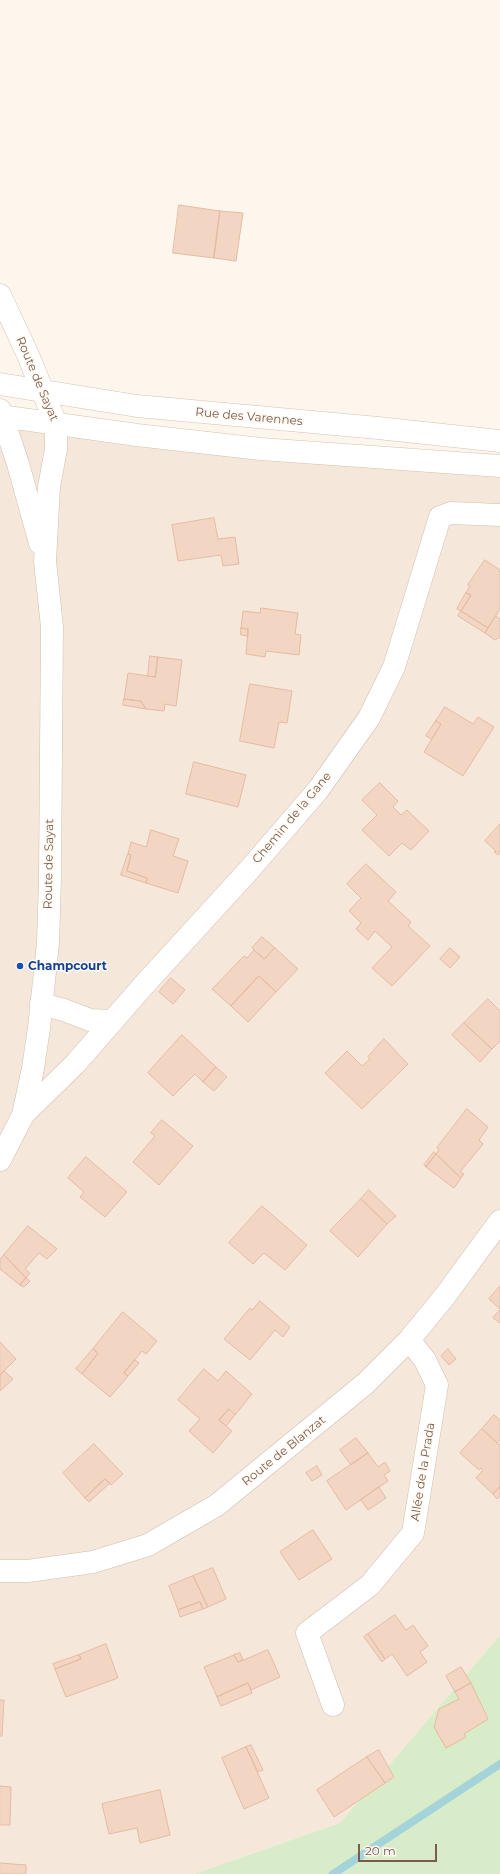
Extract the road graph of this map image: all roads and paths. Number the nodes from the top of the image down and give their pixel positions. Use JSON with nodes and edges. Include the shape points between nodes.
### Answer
{"nodes":[{"id":1,"x":0,"y":295,"type":"edge"},
{"id":2,"x":0,"y":384,"type":"edge"},
{"id":3,"x":42,"y":390,"type":"junction"},
{"id":4,"x":1,"y":414,"type":"edge"},
{"id":5,"x":56,"y":424,"type":"junction"},
{"id":6,"x":498,"y":440,"type":"edge"},
{"id":7,"x":496,"y":466,"type":"edge"},
{"id":8,"x":500,"y":516,"type":"edge"},
{"id":9,"x":45,"y":561,"type":"junction"},
{"id":10,"x":41,"y":1004,"type":"junction"},
{"id":11,"x":112,"y":1021,"type":"junction"},
{"id":12,"x":22,"y":1115,"type":"junction"},
{"id":13,"x":0,"y":1160,"type":"edge"},
{"id":14,"x":500,"y":1221,"type":"edge"},
{"id":15,"x":409,"y":1340,"type":"junction"},
{"id":16,"x":0,"y":1571,"type":"edge"},
{"id":17,"x":333,"y":1705,"type":"dead end"}],
"edges":[{"from":1,"to":3,"type":"street","name":"Route de Sayat"},
{"from":2,"to":3,"type":"street","name":"Rue des Varennes"},
{"from":3,"to":5,"type":"street","name":"Route de Sayat"},
{"from":3,"to":6,"type":"street","name":"Rue des Varennes","via":[[137,406]]},
{"from":4,"to":5,"type":"street"},
{"from":4,"to":9,"type":"street","name":"Route de Sayat"},
{"from":5,"to":7,"type":"street","via":[[137,436],[261,449]]},
{"from":5,"to":9,"type":"street","name":"Route de Sayat","via":[[56,449],[49,487]]},
{"from":6,"to":7,"type":"street"},
{"from":8,"to":11,"type":"street","name":"Chemin de la Gane","via":[[451,513],[440,517],[394,667],[369,718],[318,790]]},
{"from":9,"to":10,"type":"street","name":"Route de Sayat","via":[[52,627],[50,878],[48,943]]},
{"from":10,"to":11,"type":"street","via":[[90,1020]]},
{"from":10,"to":12,"type":"street","name":"Route de Sayat","via":[[33,1068]]},
{"from":11,"to":12,"type":"street","name":"Chemin de la Gane","via":[[76,1063]]},
{"from":12,"to":13,"type":"street","name":"Route de Sayat"},
{"from":14,"to":15,"type":"street","name":"Route de Blanzat"},
{"from":15,"to":16,"type":"street","name":"Route de Blanzat","via":[[366,1384],[217,1505],[148,1545],[93,1562],[28,1571]]},
{"from":15,"to":17,"type":"street","name":"Allée de la Prada","via":[[425,1360],[437,1385],[413,1533],[370,1585],[307,1633]]}]}
